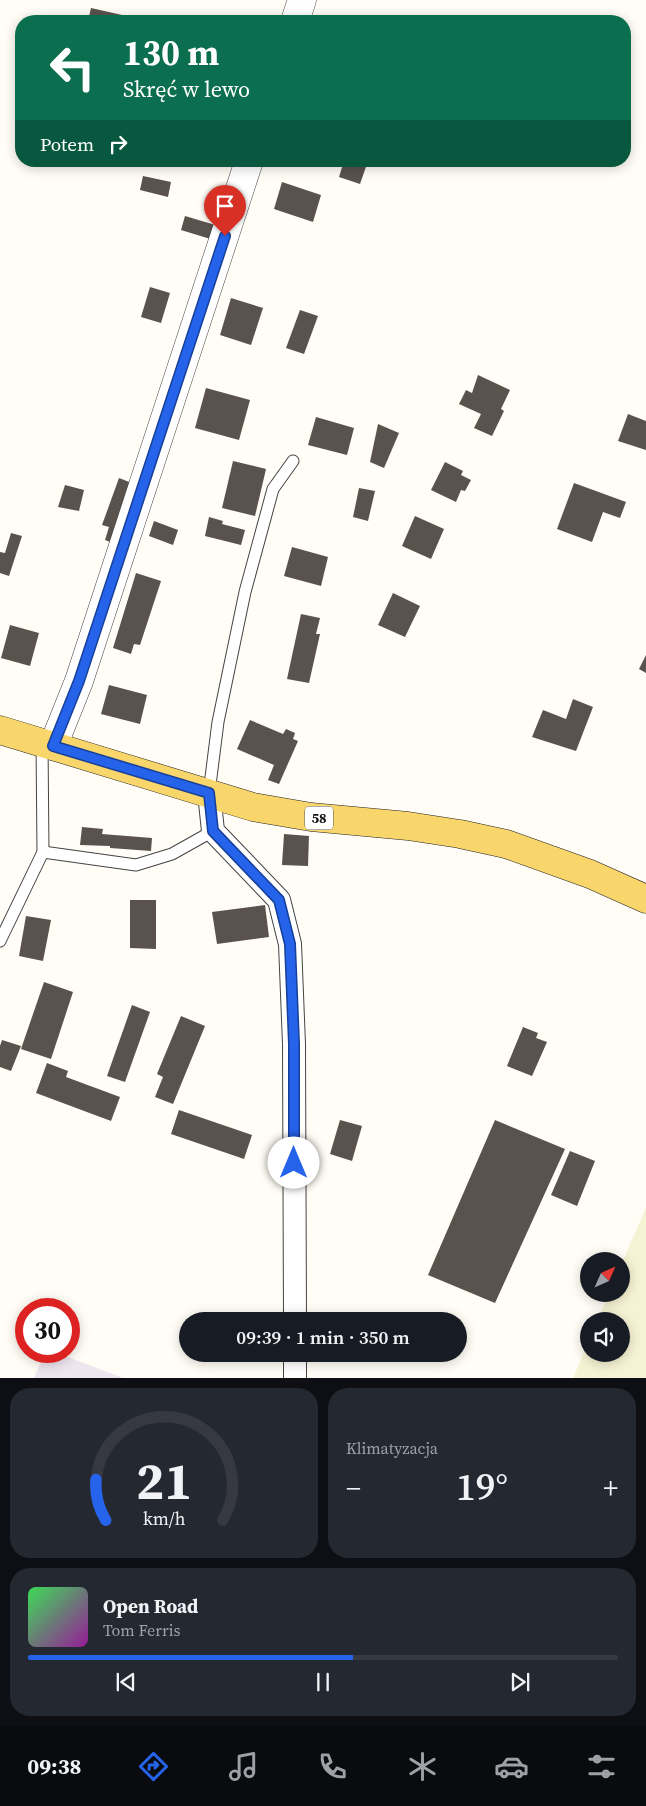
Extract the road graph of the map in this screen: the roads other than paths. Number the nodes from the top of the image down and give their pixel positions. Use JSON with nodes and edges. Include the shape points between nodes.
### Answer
{"nodes":[{"id":1,"x":302,"y":0,"type":"edge"},
{"id":2,"x":297,"y":15,"type":"edge"},
{"id":3,"x":247,"y":167,"type":"edge"},
{"id":4,"x":293,"y":461,"type":"dead end"},
{"id":5,"x":0,"y":730,"type":"edge"},
{"id":6,"x":47,"y":744,"type":"junction"},
{"id":7,"x":209,"y":793,"type":"junction"},
{"id":8,"x":213,"y":831,"type":"junction"},
{"id":9,"x":43,"y":852,"type":"junction"},
{"id":10,"x":646,"y":899,"type":"edge"},
{"id":11,"x":0,"y":941,"type":"edge"},
{"id":12,"x":295,"y":1312,"type":"edge"},
{"id":13,"x":295,"y":1362,"type":"edge"},
{"id":14,"x":295,"y":1378,"type":"edge"}],
"edges":[{"from":1,"to":2,"type":"street"},
{"from":3,"to":6,"type":"street","via":[[79,681]]},
{"from":4,"to":7,"type":"lane","via":[[273,489],[245,592],[218,722]]},
{"from":5,"to":6,"type":"main road","number":"58"},
{"from":6,"to":7,"type":"main road","number":"58"},
{"from":6,"to":9,"type":"lane"},
{"from":7,"to":8,"type":"street"},
{"from":7,"to":10,"type":"main road","number":"58","via":[[272,812],[408,826],[506,844],[590,874]]},
{"from":8,"to":9,"type":"lane","via":[[172,854],[136,865]]},
{"from":8,"to":12,"type":"street","via":[[279,900],[290,944],[294,1054]]},
{"from":9,"to":11,"type":"lane"},
{"from":13,"to":14,"type":"street"}]}
